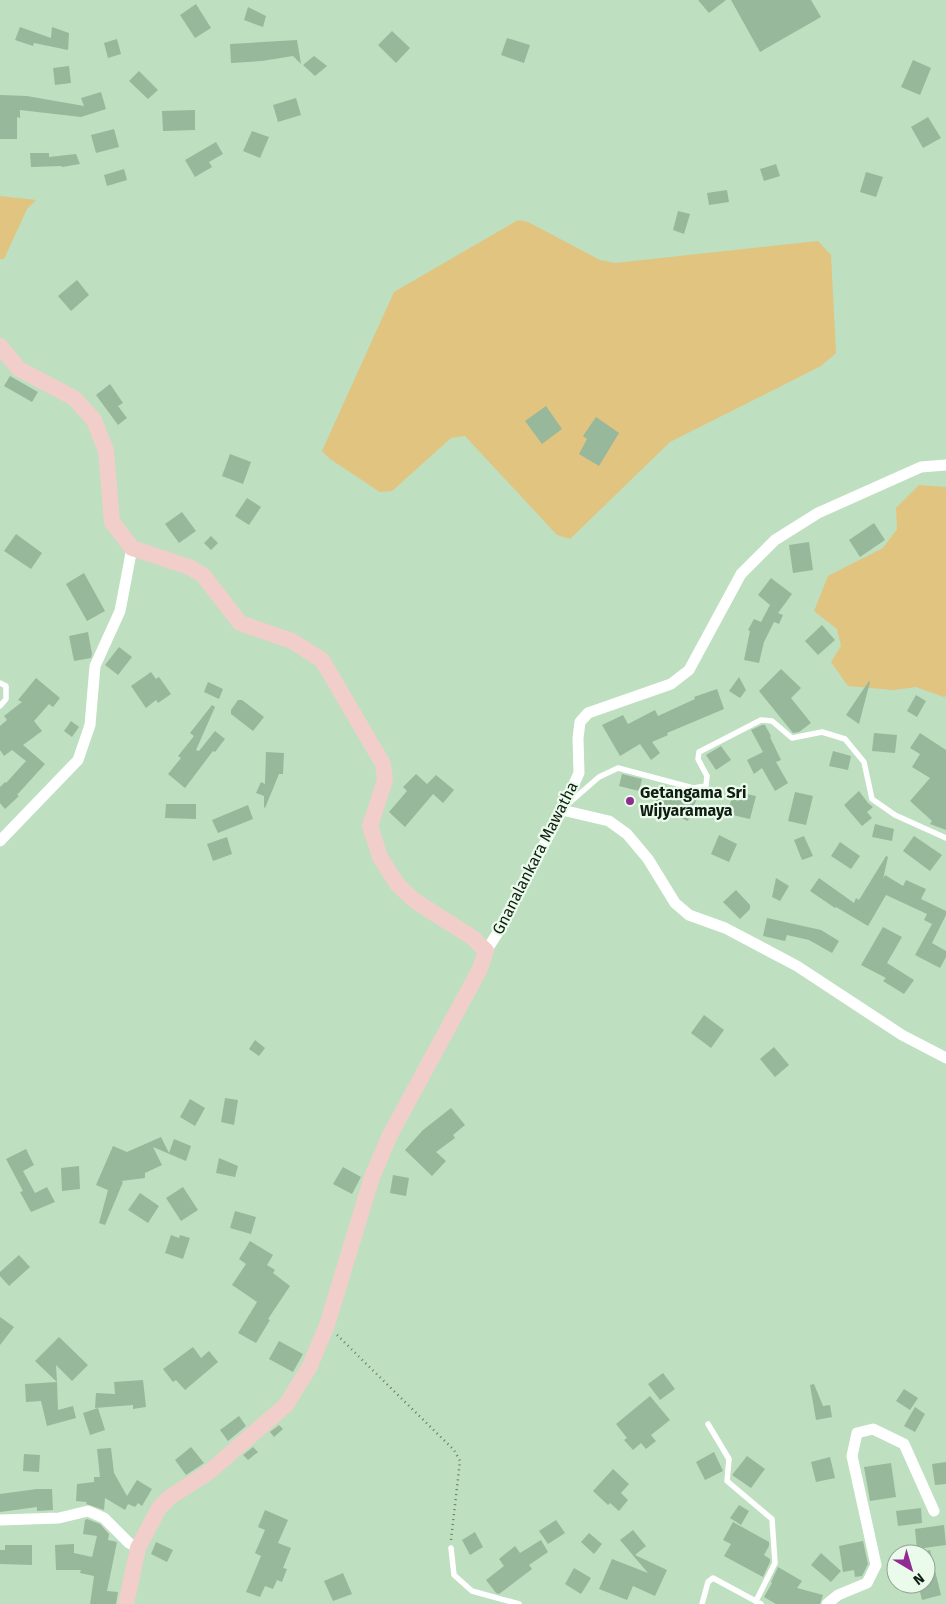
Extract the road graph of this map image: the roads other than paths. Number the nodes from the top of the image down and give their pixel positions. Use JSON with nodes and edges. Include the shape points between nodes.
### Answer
{"nodes":[{"id":1,"x":0,"y":346,"type":"edge"},
{"id":2,"x":946,"y":466,"type":"edge"},
{"id":3,"x":132,"y":548,"type":"junction"},
{"id":4,"x":0,"y":683,"type":"edge"},
{"id":5,"x":0,"y":706,"type":"edge"},
{"id":6,"x":562,"y":810,"type":"junction"},
{"id":7,"x":946,"y":838,"type":"edge"},
{"id":8,"x":0,"y":841,"type":"edge"},
{"id":9,"x":486,"y":951,"type":"junction"},
{"id":10,"x":946,"y":1058,"type":"edge"},
{"id":11,"x":708,"y":1424,"type":"dead end"},
{"id":12,"x":934,"y":1511,"type":"dead end"},
{"id":13,"x":0,"y":1520,"type":"edge"},
{"id":14,"x":138,"y":1548,"type":"junction"},
{"id":15,"x":451,"y":1548,"type":"dead end"},
{"id":16,"x":759,"y":1602,"type":"edge"},
{"id":17,"x":126,"y":1604,"type":"edge"},
{"id":18,"x":519,"y":1604,"type":"edge"},
{"id":19,"x":702,"y":1604,"type":"edge"},
{"id":20,"x":827,"y":1604,"type":"edge"}],
"edges":[{"from":1,"to":3,"type":"street","via":[[19,368],[74,398],[94,420],[106,451],[112,522]]},
{"from":2,"to":6,"type":"street","name":"Gnanalankara Mawatha","via":[[920,467],[818,513],[775,540],[741,574],[689,670],[671,684],[588,713],[580,722],[579,773]]},
{"from":3,"to":8,"type":"street","via":[[120,611],[95,666],[90,725],[78,760]]},
{"from":3,"to":9,"type":"street","via":[[189,567],[203,575],[240,623],[292,641],[322,660],[383,764],[385,780],[370,826],[380,857],[397,884],[415,901],[473,938]]},
{"from":4,"to":5,"type":"lane","via":[[6,686],[6,699]]},
{"from":6,"to":7,"type":"lane","via":[[599,777],[618,768],[693,788],[706,786],[707,776],[698,759],[699,752],[761,720],[772,721],[792,738],[822,732],[844,739],[864,762],[872,799],[895,815]]},
{"from":6,"to":9,"type":"street","name":"Gnanalankara Mawatha"},
{"from":6,"to":10,"type":"street","via":[[609,821],[627,834],[648,859],[675,903],[689,915],[725,928],[797,966],[902,1035]]},
{"from":9,"to":14,"type":"street","via":[[480,969],[390,1136],[372,1177],[327,1325],[310,1366],[286,1405],[209,1472],[159,1508]]},
{"from":11,"to":16,"type":"lane","via":[[729,1459],[727,1481],[772,1519],[775,1562]]},
{"from":12,"to":20,"type":"street","via":[[904,1444],[873,1429],[857,1432],[852,1456],[876,1565],[867,1583],[838,1595]]},
{"from":13,"to":14,"type":"street","via":[[59,1518],[88,1511],[104,1518]]},
{"from":14,"to":17,"type":"street"},
{"from":15,"to":18,"type":"lane","via":[[454,1575],[472,1591]]},
{"from":16,"to":19,"type":"lane","via":[[713,1578],[708,1582]]}]}
